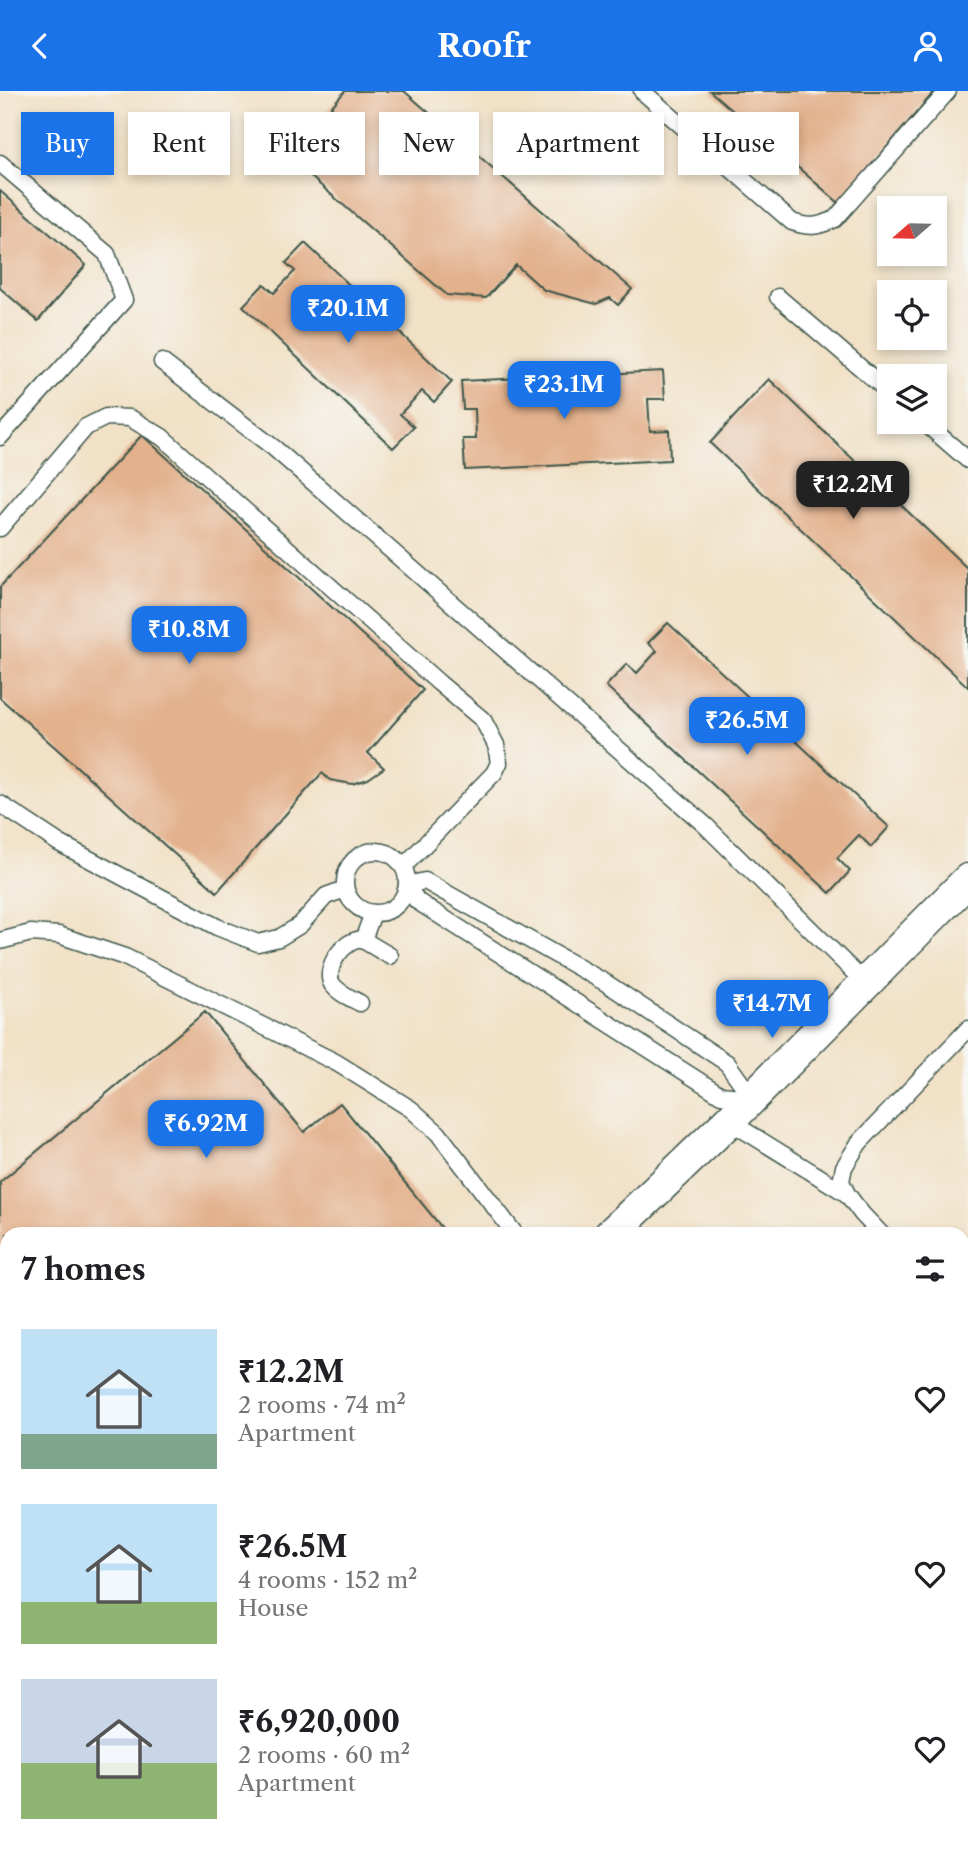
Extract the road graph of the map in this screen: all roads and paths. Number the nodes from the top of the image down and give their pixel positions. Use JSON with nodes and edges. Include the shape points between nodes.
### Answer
{"nodes":[{"id":1,"x":642,"y":91,"type":"edge"},
{"id":2,"x":948,"y":91,"type":"edge"},
{"id":3,"x":0,"y":163,"type":"edge"},
{"id":4,"x":778,"y":297,"type":"dead end"},
{"id":5,"x":162,"y":362,"type":"dead end"},
{"id":6,"x":877,"y":382,"type":"edge"},
{"id":7,"x":938,"y":434,"type":"edge"},
{"id":8,"x":0,"y":437,"type":"edge"},
{"id":9,"x":968,"y":460,"type":"edge"},
{"id":10,"x":0,"y":528,"type":"edge"},
{"id":11,"x":0,"y":803,"type":"edge"},
{"id":12,"x":403,"y":867,"type":"junction"},
{"id":13,"x":968,"y":880,"type":"edge"},
{"id":14,"x":407,"y":885,"type":"junction"},
{"id":15,"x":345,"y":888,"type":"junction"},
{"id":16,"x":373,"y":913,"type":"junction"},
{"id":17,"x":363,"y":940,"type":"junction"},
{"id":18,"x":0,"y":941,"type":"edge"},
{"id":19,"x":390,"y":956,"type":"dead end"},
{"id":20,"x":865,"y":983,"type":"junction"},
{"id":21,"x":360,"y":1003,"type":"dead end"},
{"id":22,"x":968,"y":1029,"type":"edge"},
{"id":23,"x":752,"y":1098,"type":"junction"},
{"id":24,"x":729,"y":1121,"type":"junction"},
{"id":25,"x":847,"y":1194,"type":"junction"},
{"id":26,"x":510,"y":1227,"type":"edge"},
{"id":27,"x":618,"y":1227,"type":"edge"},
{"id":28,"x":874,"y":1227,"type":"edge"}],
"edges":[{"from":1,"to":2,"type":"lane","via":[[792,222],[808,227],[835,219]]},
{"from":3,"to":8,"type":"lane","via":[[107,254],[124,300]]},
{"from":4,"to":6,"type":"lane"},
{"from":5,"to":20,"type":"lane","via":[[274,448],[705,825]]},
{"from":7,"to":9,"type":"lane"},
{"from":10,"to":12,"type":"lane","via":[[86,427],[106,417],[130,418],[162,437],[483,720],[496,745],[499,762],[495,773]]},
{"from":11,"to":15,"type":"lane","via":[[59,843],[218,927],[258,943],[279,938],[300,925],[326,896]]},
{"from":12,"to":14,"type":"lane"},
{"from":12,"to":15,"type":"lane","via":[[385,852],[363,853],[349,865]]},
{"from":13,"to":20,"type":"street"},
{"from":14,"to":16,"type":"lane","via":[[396,907]]},
{"from":14,"to":23,"type":"lane","via":[[417,901],[721,1095]]},
{"from":14,"to":23,"type":"lane","via":[[425,881],[606,983],[727,1063]]},
{"from":15,"to":16,"type":"lane","via":[[356,907]]},
{"from":16,"to":17,"type":"lane"},
{"from":17,"to":19,"type":"lane"},
{"from":17,"to":21,"type":"lane","via":[[344,946],[330,974],[337,990]]},
{"from":18,"to":26,"type":"lane","via":[[31,933],[59,935],[125,957],[337,1063],[411,1109],[438,1133]]},
{"from":20,"to":23,"type":"street"},
{"from":22,"to":25,"type":"lane","via":[[859,1143],[844,1167],[841,1181]]},
{"from":23,"to":24,"type":"street"},
{"from":24,"to":25,"type":"lane"},
{"from":24,"to":27,"type":"street"},
{"from":25,"to":28,"type":"lane"}]}
